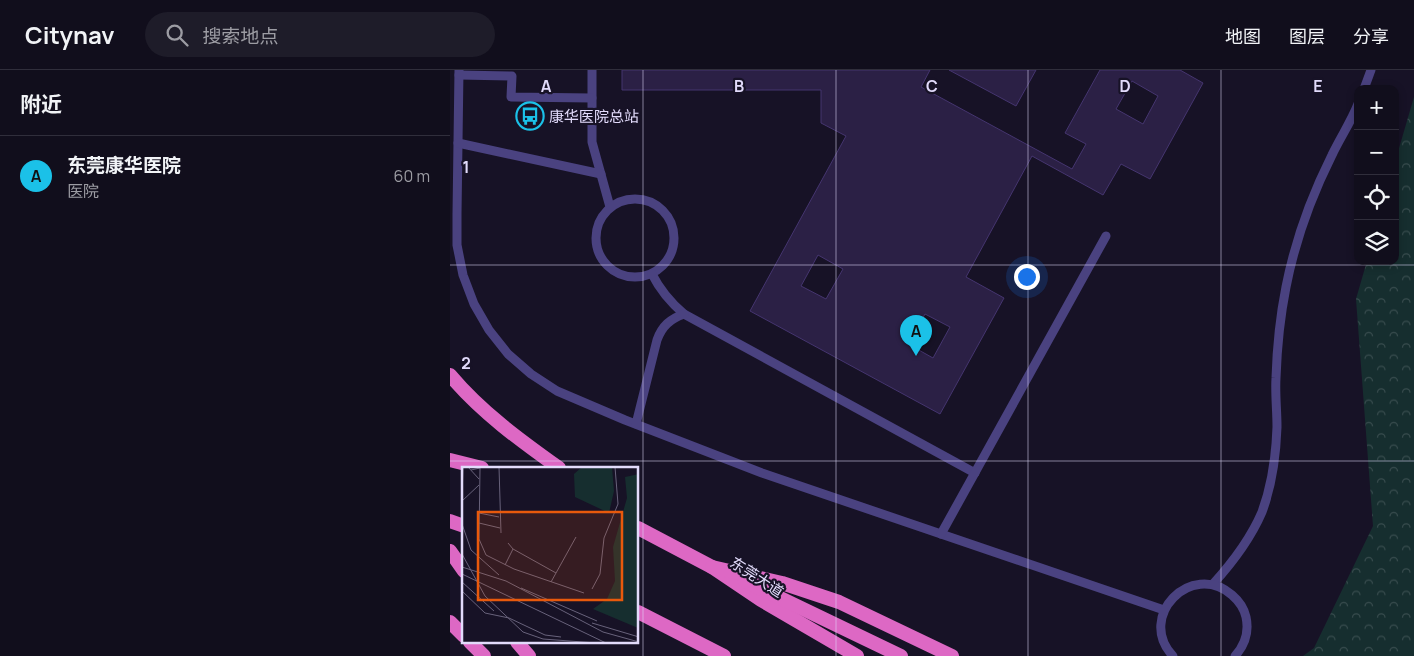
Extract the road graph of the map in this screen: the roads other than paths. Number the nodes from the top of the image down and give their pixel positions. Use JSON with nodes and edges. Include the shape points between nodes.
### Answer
{"nodes":[{"id":1,"x":592,"y":70,"type":"edge"},
{"id":2,"x":1371,"y":70,"type":"edge"},
{"id":3,"x":459,"y":72,"type":"edge"},
{"id":4,"x":1365,"y":85,"type":"edge"},
{"id":5,"x":592,"y":98,"type":"junction"},
{"id":6,"x":1354,"y":112,"type":"edge"},
{"id":7,"x":458,"y":143,"type":"junction"},
{"id":8,"x":601,"y":174,"type":"junction"},
{"id":9,"x":610,"y":207,"type":"junction"},
{"id":10,"x":1106,"y":236,"type":"dead end"},
{"id":11,"x":652,"y":274,"type":"junction"},
{"id":12,"x":684,"y":314,"type":"junction"},
{"id":13,"x":450,"y":375,"type":"edge"},
{"id":14,"x":636,"y":424,"type":"junction"},
{"id":15,"x":450,"y":460,"type":"edge"},
{"id":16,"x":478,"y":467,"type":"edge"},
{"id":17,"x":558,"y":467,"type":"edge"},
{"id":18,"x":975,"y":473,"type":"junction"},
{"id":19,"x":450,"y":521,"type":"edge"},
{"id":20,"x":639,"y":523,"type":"edge"},
{"id":21,"x":462,"y":525,"type":"edge"},
{"id":22,"x":639,"y":529,"type":"edge"},
{"id":23,"x":941,"y":534,"type":"junction"},
{"id":24,"x":450,"y":551,"type":"edge"},
{"id":25,"x":682,"y":551,"type":"junction"},
{"id":26,"x":712,"y":567,"type":"junction"},
{"id":27,"x":462,"y":568,"type":"edge"},
{"id":28,"x":1213,"y":584,"type":"junction"},
{"id":29,"x":1164,"y":610,"type":"junction"},
{"id":30,"x":639,"y":613,"type":"edge"},
{"id":31,"x":450,"y":622,"type":"edge"},
{"id":32,"x":462,"y":634,"type":"edge"},
{"id":33,"x":519,"y":644,"type":"edge"},
{"id":34,"x":529,"y":656,"type":"edge"},
{"id":35,"x":724,"y":656,"type":"edge"},
{"id":36,"x":857,"y":656,"type":"edge"},
{"id":37,"x":901,"y":656,"type":"edge"},
{"id":38,"x":952,"y":656,"type":"edge"},
{"id":39,"x":1173,"y":656,"type":"edge"},
{"id":40,"x":1235,"y":656,"type":"edge"}],
"edges":[{"from":1,"to":5,"type":"lane"},
{"from":2,"to":4,"type":"lane"},
{"from":3,"to":5,"type":"lane","via":[[512,76],[511,97]]},
{"from":3,"to":7,"type":"lane"},
{"from":5,"to":8,"type":"lane","via":[[592,142]]},
{"from":6,"to":28,"type":"lane","via":[[1312,198],[1286,287],[1278,333],[1275,455],[1262,512],[1233,562]]},
{"from":7,"to":8,"type":"lane"},
{"from":7,"to":14,"type":"lane","via":[[457,245],[463,275],[489,330],[508,354],[544,383]]},
{"from":8,"to":9,"type":"lane"},
{"from":9,"to":11,"type":"lane","via":[[598,222],[596,231],[595,241],[601,258],[615,272],[624,275]]},
{"from":9,"to":11,"type":"lane","via":[[637,198],[655,204],[669,216],[675,235],[672,253],[667,262]]},
{"from":10,"to":18,"type":"lane"},
{"from":11,"to":12,"type":"lane","via":[[665,296]]},
{"from":12,"to":14,"type":"lane","via":[[670,320],[660,332]]},
{"from":12,"to":18,"type":"lane"},
{"from":13,"to":17,"type":"highway","via":[[466,395]]},
{"from":14,"to":23,"type":"lane","via":[[762,473]]},
{"from":15,"to":16,"type":"highway"},
{"from":18,"to":23,"type":"lane"},
{"from":19,"to":21,"type":"highway"},
{"from":20,"to":25,"type":"highway"},
{"from":22,"to":25,"type":"highway","name":"东莞大道"},
{"from":23,"to":29,"type":"lane"},
{"from":24,"to":27,"type":"highway"},
{"from":25,"to":26,"type":"highway","name":"东莞大道"},
{"from":26,"to":36,"type":"highway","name":"东莞大道"},
{"from":26,"to":37,"type":"highway"},
{"from":26,"to":38,"type":"highway","via":[[782,583],[839,602]]},
{"from":28,"to":29,"type":"lane","via":[[1184,588]]},
{"from":28,"to":40,"type":"lane","via":[[1237,599],[1244,611],[1246,638]]},
{"from":29,"to":39,"type":"lane","via":[[1162,638]]},
{"from":30,"to":35,"type":"highway"},
{"from":31,"to":32,"type":"highway"},
{"from":33,"to":34,"type":"highway"}]}
